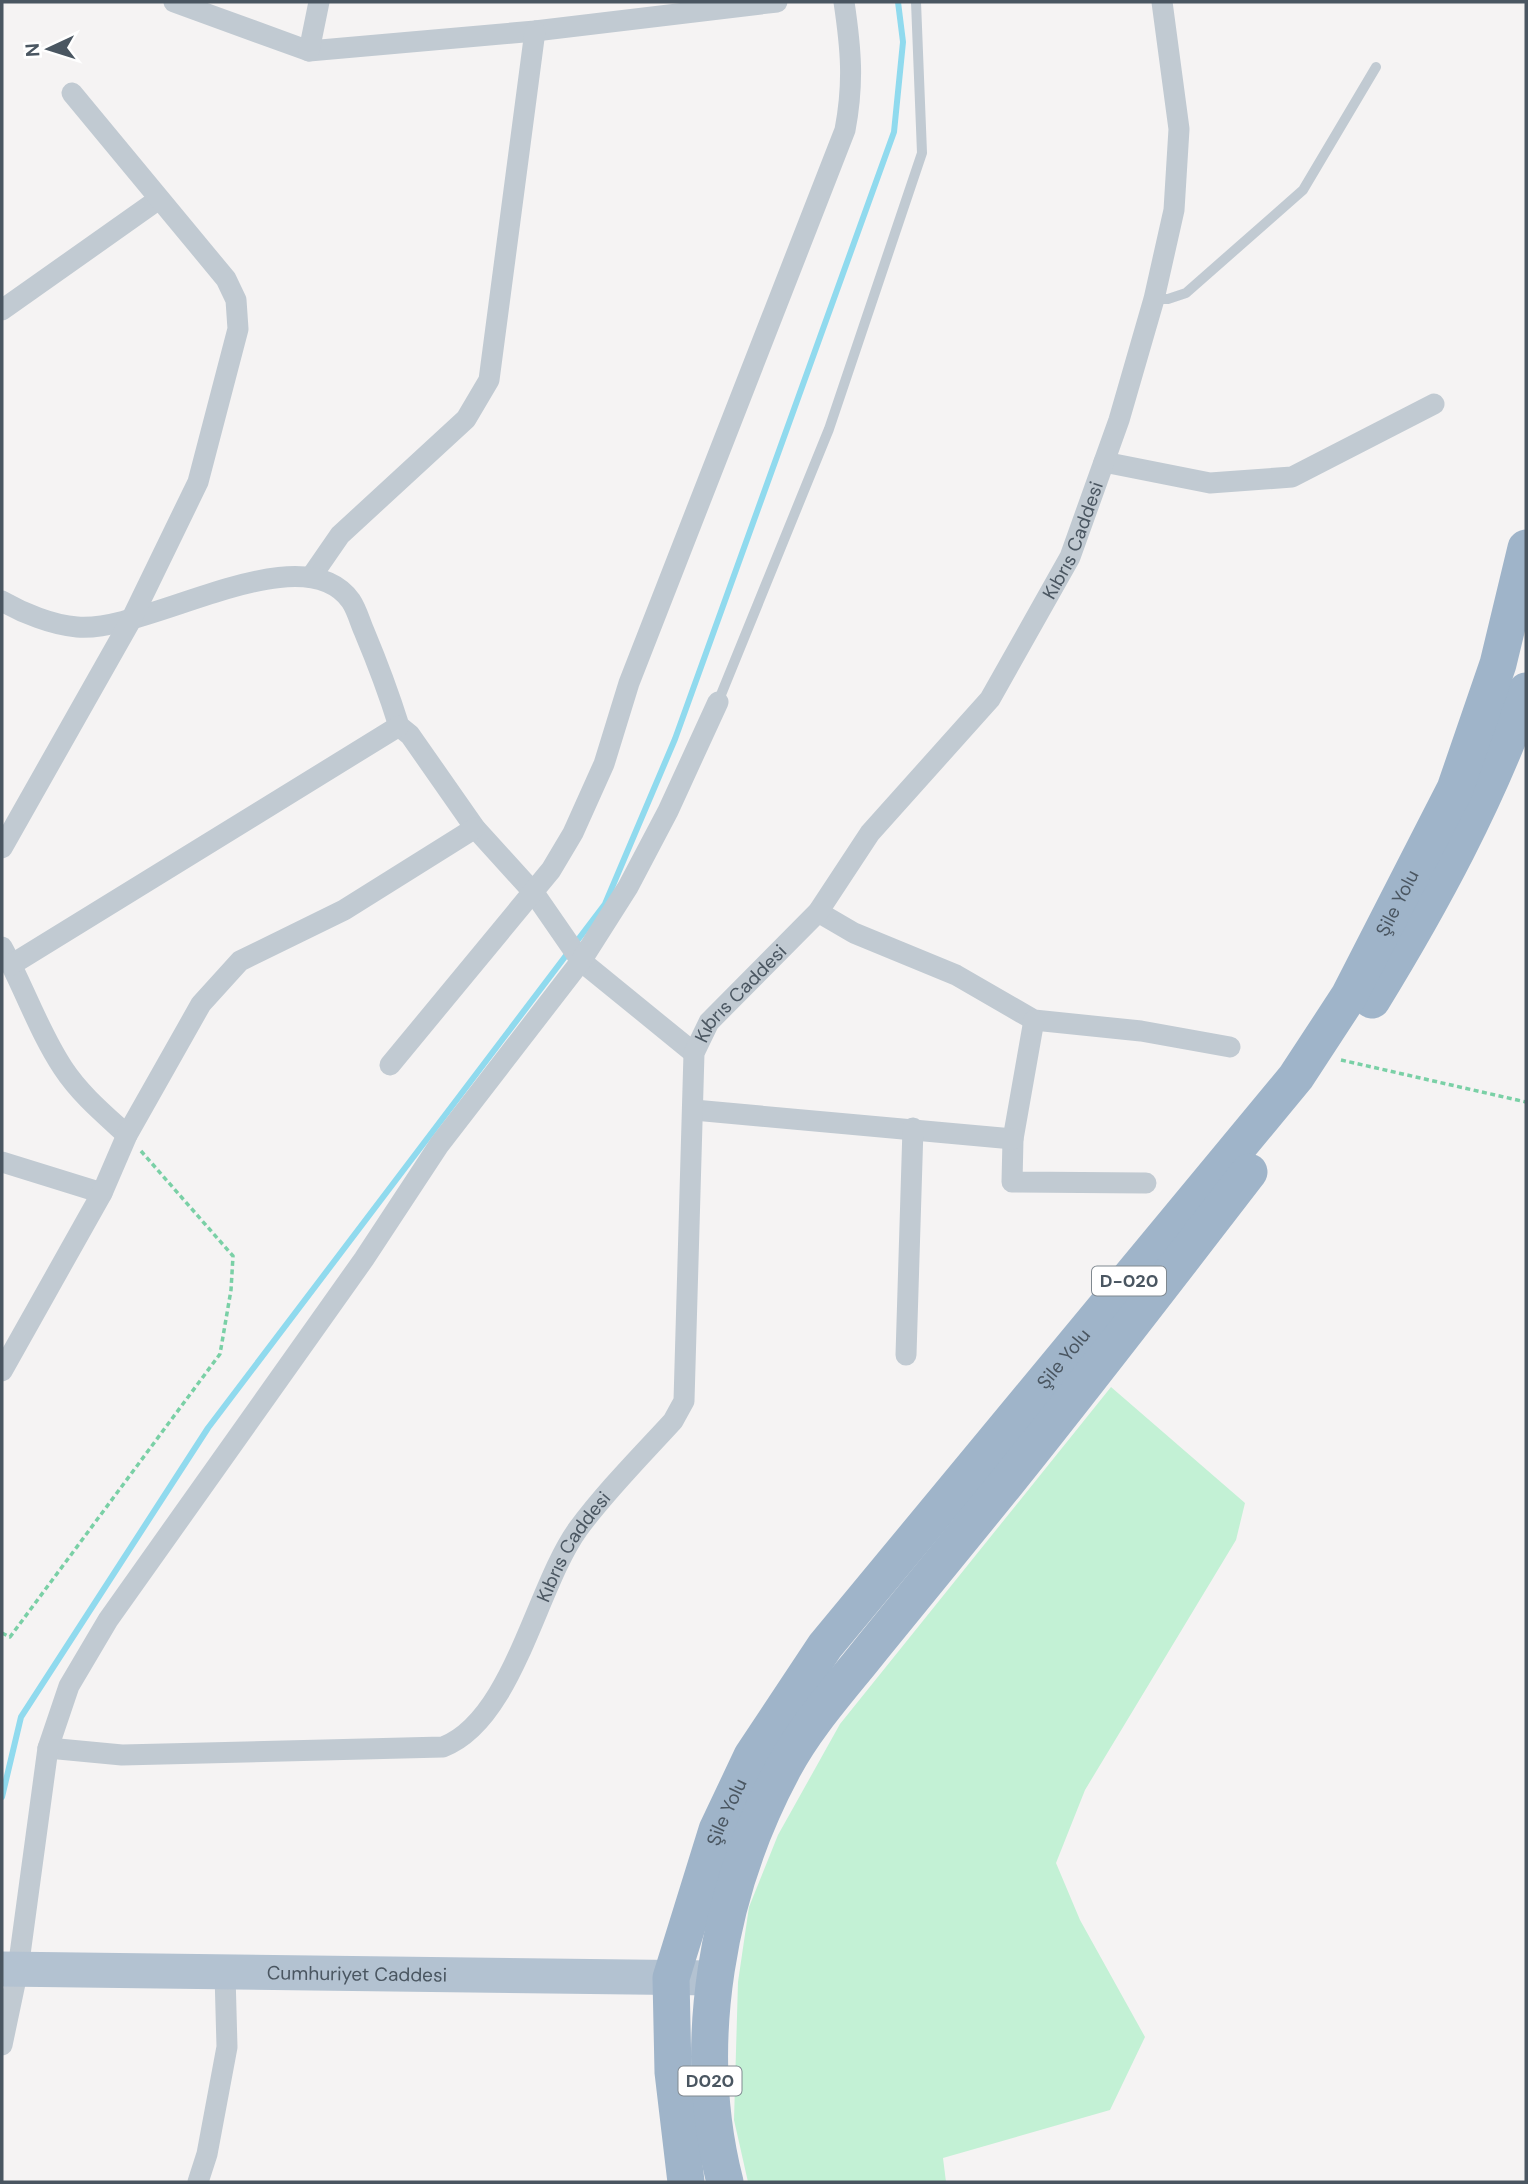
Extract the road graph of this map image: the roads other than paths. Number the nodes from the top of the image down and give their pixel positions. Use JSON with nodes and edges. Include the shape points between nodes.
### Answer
{"nodes":[{"id":1,"x":174,"y":2,"type":"edge"},
{"id":2,"x":319,"y":2,"type":"edge"},
{"id":3,"x":777,"y":2,"type":"edge"},
{"id":4,"x":844,"y":2,"type":"edge"},
{"id":5,"x":916,"y":2,"type":"edge"},
{"id":6,"x":1162,"y":2,"type":"edge"},
{"id":7,"x":535,"y":31,"type":"junction"},
{"id":8,"x":309,"y":51,"type":"junction"},
{"id":9,"x":1376,"y":67,"type":"dead end"},
{"id":10,"x":72,"y":93,"type":"dead end"},
{"id":11,"x":159,"y":199,"type":"junction"},
{"id":12,"x":1154,"y":299,"type":"junction"},
{"id":13,"x":2,"y":310,"type":"edge"},
{"id":14,"x":1434,"y":404,"type":"dead end"},
{"id":15,"x":1104,"y":462,"type":"junction"},
{"id":16,"x":1526,"y":548,"type":"edge"},
{"id":17,"x":311,"y":577,"type":"junction"},
{"id":18,"x":2,"y":601,"type":"edge"},
{"id":19,"x":131,"y":620,"type":"junction"},
{"id":20,"x":1526,"y":691,"type":"edge"},
{"id":21,"x":718,"y":702,"type":"joint"},
{"id":22,"x":400,"y":726,"type":"junction"},
{"id":23,"x":475,"y":828,"type":"junction"},
{"id":24,"x":2,"y":848,"type":"edge"},
{"id":25,"x":534,"y":893,"type":"junction"},
{"id":26,"x":818,"y":912,"type":"junction"},
{"id":27,"x":6,"y":956,"type":"edge"},
{"id":28,"x":581,"y":961,"type":"junction"},
{"id":29,"x":1034,"y":1020,"type":"junction"},
{"id":30,"x":1230,"y":1047,"type":"dead end"},
{"id":31,"x":694,"y":1053,"type":"junction"},
{"id":32,"x":390,"y":1065,"type":"dead end"},
{"id":33,"x":694,"y":1110,"type":"junction"},
{"id":34,"x":913,"y":1128,"type":"junction"},
{"id":35,"x":127,"y":1135,"type":"junction"},
{"id":36,"x":1013,"y":1139,"type":"junction"},
{"id":37,"x":2,"y":1163,"type":"edge"},
{"id":38,"x":1146,"y":1183,"type":"dead end"},
{"id":39,"x":102,"y":1194,"type":"junction"},
{"id":40,"x":906,"y":1355,"type":"dead end"},
{"id":41,"x":2,"y":1371,"type":"edge"},
{"id":42,"x":48,"y":1748,"type":"junction"},
{"id":43,"x":10,"y":1969,"type":"edge"},
{"id":44,"x":225,"y":1973,"type":"junction"},
{"id":45,"x":671,"y":1978,"type":"junction"},
{"id":46,"x":713,"y":1978,"type":"junction"},
{"id":47,"x":2,"y":2045,"type":"edge"},
{"id":48,"x":198,"y":2182,"type":"edge"},
{"id":49,"x":686,"y":2182,"type":"edge"},
{"id":50,"x":725,"y":2182,"type":"edge"}],
"edges":[{"from":1,"to":8,"type":"street"},
{"from":2,"to":8,"type":"street"},
{"from":3,"to":7,"type":"street"},
{"from":4,"to":25,"type":"street","via":[[852,80],[845,130],[629,683],[604,764],[573,833]]},
{"from":5,"to":21,"type":"lane","via":[[922,153],[829,429]]},
{"from":6,"to":12,"type":"street","name":"Kıbrıs Caddesi","via":[[1177,107],[1179,171]]},
{"from":7,"to":8,"type":"street"},
{"from":7,"to":17,"type":"street","via":[[489,380],[466,419],[340,536]]},
{"from":9,"to":12,"type":"lane","via":[[1303,190],[1186,293]]},
{"from":10,"to":11,"type":"street"},
{"from":11,"to":13,"type":"street"},
{"from":11,"to":19,"type":"street","via":[[226,279],[239,319],[198,482]]},
{"from":12,"to":15,"type":"street","name":"Kıbrıs Caddesi"},
{"from":14,"to":15,"type":"street","via":[[1292,477],[1210,483]]},
{"from":15,"to":26,"type":"street","name":"Kıbrıs Caddesi","via":[[1070,558],[1010,668],[971,723],[870,834]]},
{"from":16,"to":45,"type":"highway","name":"Şile Yolu","number":"D-020","via":[[1498,664],[1455,789],[1349,996],[1296,1076],[825,1646],[752,1756],[717,1830]]},
{"from":17,"to":19,"type":"street","via":[[257,580]]},
{"from":17,"to":22,"type":"street","via":[[335,587],[352,602]]},
{"from":18,"to":19,"type":"street","via":[[78,628]]},
{"from":19,"to":24,"type":"street"},
{"from":20,"to":46,"type":"highway","name":"Şile Yolu","number":"D-020","via":[[1456,853],[1336,1059],[1083,1389],[827,1704],[784,1766],[754,1832]]},
{"from":21,"to":28,"type":"street","via":[[628,887]]},
{"from":22,"to":23,"type":"street"},
{"from":22,"to":27,"type":"street"},
{"from":23,"to":25,"type":"street"},
{"from":23,"to":35,"type":"street","via":[[344,910],[240,961],[201,1004]]},
{"from":25,"to":28,"type":"street"},
{"from":25,"to":32,"type":"street"},
{"from":26,"to":29,"type":"street","via":[[854,933],[956,975]]},
{"from":26,"to":31,"type":"street","name":"Kıbrıs Caddesi","via":[[709,1022]]},
{"from":27,"to":35,"type":"street","via":[[65,1070]]},
{"from":28,"to":31,"type":"street"},
{"from":28,"to":42,"type":"street","via":[[439,1145],[364,1259],[108,1620],[69,1686]]},
{"from":29,"to":30,"type":"street","via":[[1141,1031]]},
{"from":29,"to":36,"type":"street"},
{"from":31,"to":33,"type":"street","name":"Kıbrıs Caddesi"},
{"from":33,"to":34,"type":"street"},
{"from":33,"to":42,"type":"street","name":"Kıbrıs Caddesi","via":[[684,1401],[673,1421],[577,1531],[493,1703],[470,1731],[457,1742],[427,1748],[122,1755]]},
{"from":34,"to":36,"type":"street"},
{"from":34,"to":40,"type":"street"},
{"from":35,"to":39,"type":"street"},
{"from":36,"to":38,"type":"street","via":[[1012,1182]]},
{"from":37,"to":39,"type":"street"},
{"from":39,"to":41,"type":"street"},
{"from":42,"to":43,"type":"street"},
{"from":43,"to":44,"type":"main road","name":"Cumhuriyet Caddesi"},
{"from":43,"to":47,"type":"street"},
{"from":44,"to":45,"type":"main road","name":"Cumhuriyet Caddesi"},
{"from":44,"to":48,"type":"street","via":[[226,2047]]},
{"from":45,"to":46,"type":"main road","name":"Cumhuriyet Caddesi"},
{"from":45,"to":49,"type":"highway","name":"Şile Yolu","number":"D020","via":[[673,2072]]},
{"from":46,"to":50,"type":"highway","name":"Şile Yolu","number":"D020","via":[[710,2080],[716,2149]]}]}
